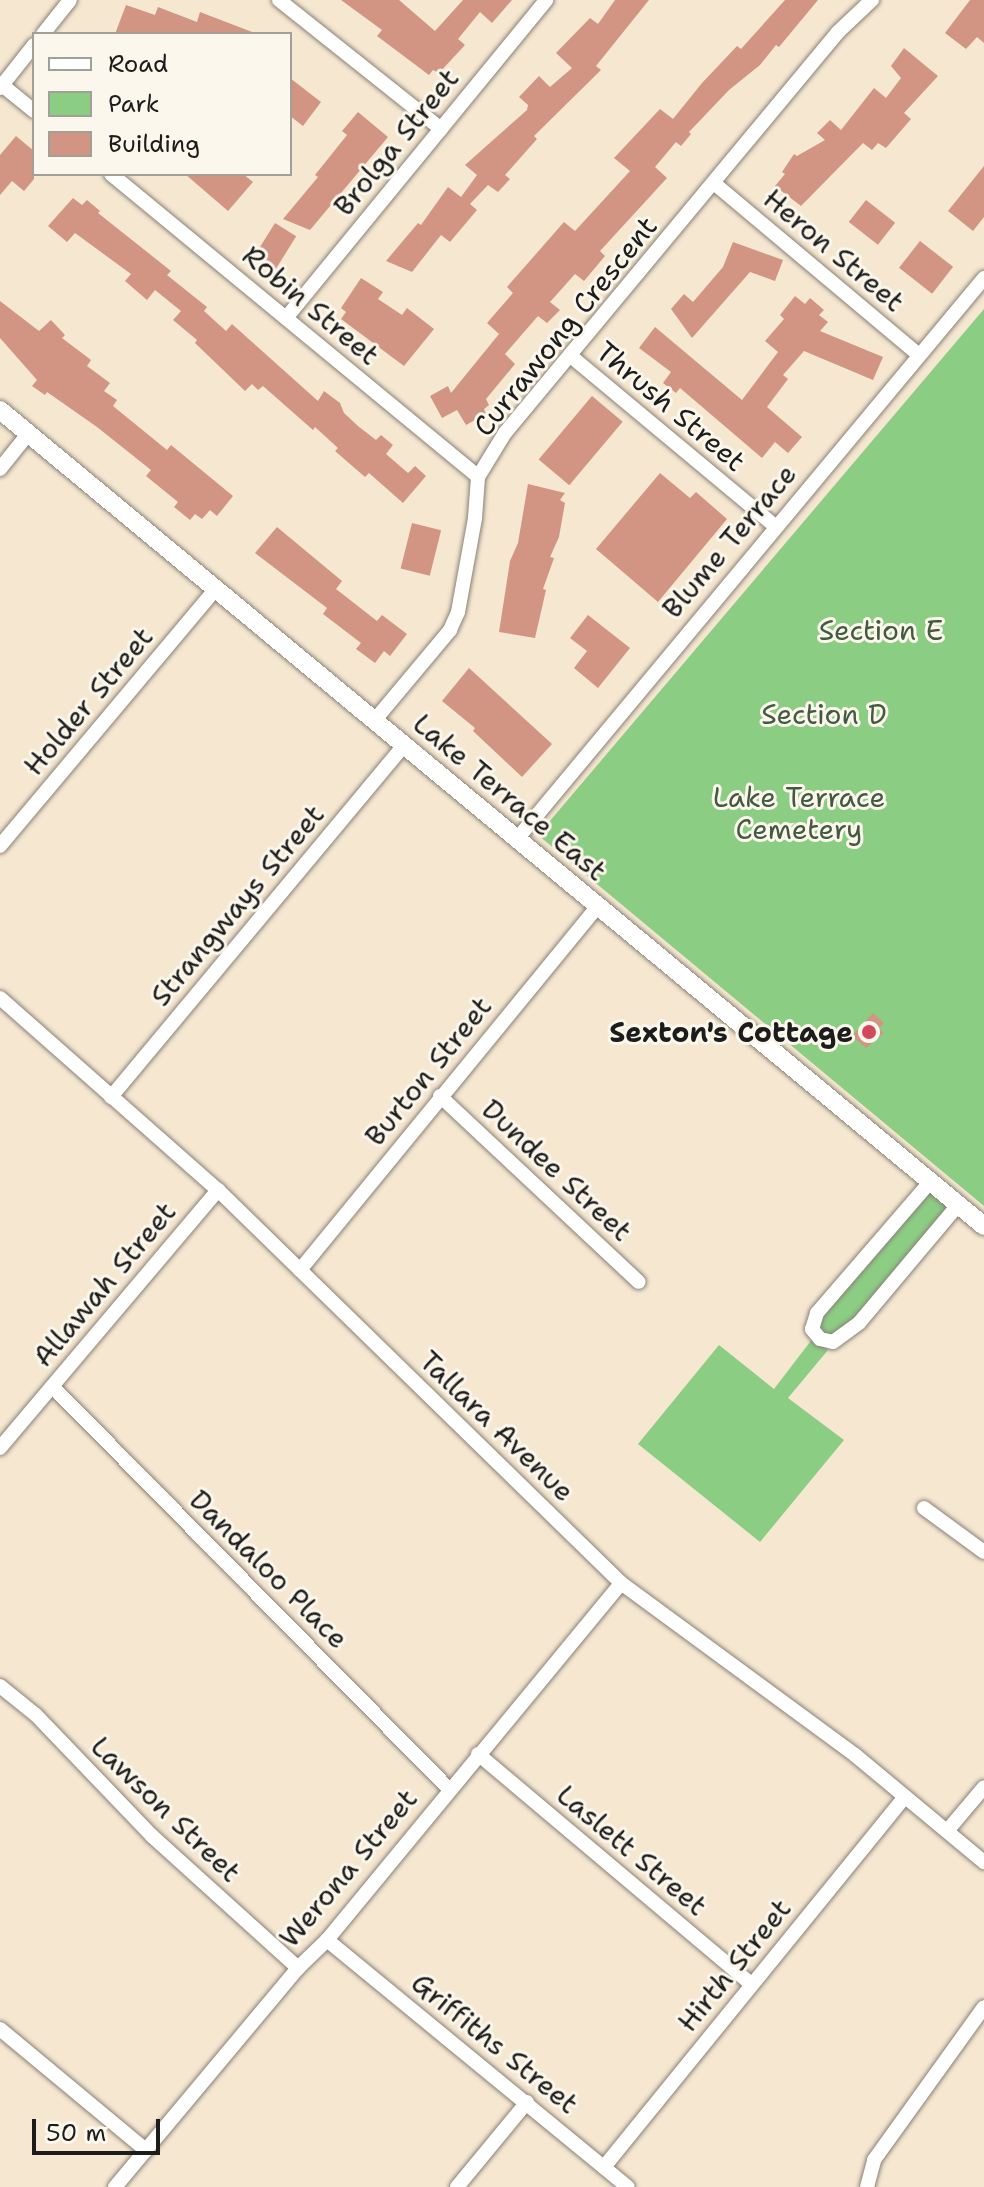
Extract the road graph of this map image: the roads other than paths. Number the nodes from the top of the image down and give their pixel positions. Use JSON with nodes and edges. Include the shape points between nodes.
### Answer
{"nodes":[{"id":1,"x":70,"y":0,"type":"edge"},
{"id":2,"x":279,"y":0,"type":"edge"},
{"id":3,"x":546,"y":0,"type":"edge"},
{"id":4,"x":872,"y":0,"type":"edge"},
{"id":5,"x":45,"y":32,"type":"edge"},
{"id":6,"x":32,"y":47,"type":"edge"},
{"id":7,"x":1,"y":86,"type":"edge"},
{"id":8,"x":32,"y":109,"type":"edge"},
{"id":9,"x":441,"y":129,"type":"junction"},
{"id":10,"x":113,"y":176,"type":"edge"},
{"id":11,"x":715,"y":184,"type":"junction"},
{"id":12,"x":984,"y":278,"type":"edge"},
{"id":13,"x":286,"y":318,"type":"junction"},
{"id":14,"x":919,"y":355,"type":"junction"},
{"id":15,"x":572,"y":357,"type":"junction"},
{"id":16,"x":0,"y":410,"type":"edge"},
{"id":17,"x":28,"y":434,"type":"junction"},
{"id":18,"x":0,"y":469,"type":"edge"},
{"id":19,"x":478,"y":477,"type":"junction"},
{"id":20,"x":775,"y":526,"type":"junction"},
{"id":21,"x":216,"y":589,"type":"junction"},
{"id":22,"x":374,"y":721,"type":"junction"},
{"id":23,"x":403,"y":746,"type":"junction"},
{"id":24,"x":517,"y":839,"type":"junction"},
{"id":25,"x":0,"y":846,"type":"edge"},
{"id":26,"x":598,"y":906,"type":"junction"},
{"id":27,"x":0,"y":998,"type":"edge"},
{"id":28,"x":440,"y":1096,"type":"junction"},
{"id":29,"x":111,"y":1097,"type":"junction"},
{"id":30,"x":930,"y":1182,"type":"junction"},
{"id":31,"x":218,"y":1190,"type":"junction"},
{"id":32,"x":958,"y":1205,"type":"junction"},
{"id":33,"x":984,"y":1226,"type":"edge"},
{"id":34,"x":300,"y":1270,"type":"junction"},
{"id":35,"x":639,"y":1282,"type":"dead end"},
{"id":36,"x":52,"y":1386,"type":"junction"},
{"id":37,"x":0,"y":1448,"type":"edge"},
{"id":38,"x":924,"y":1508,"type":"dead end"},
{"id":39,"x":984,"y":1552,"type":"edge"},
{"id":40,"x":621,"y":1583,"type":"junction"},
{"id":41,"x":0,"y":1686,"type":"edge"},
{"id":42,"x":478,"y":1754,"type":"junction"},
{"id":43,"x":984,"y":1787,"type":"edge"},
{"id":44,"x":449,"y":1789,"type":"junction"},
{"id":45,"x":905,"y":1797,"type":"junction"},
{"id":46,"x":947,"y":1831,"type":"junction"},
{"id":47,"x":984,"y":1862,"type":"edge"},
{"id":48,"x":327,"y":1940,"type":"junction"},
{"id":49,"x":298,"y":1968,"type":"junction"},
{"id":50,"x":752,"y":1985,"type":"junction"},
{"id":51,"x":984,"y":2007,"type":"edge"},
{"id":52,"x":0,"y":2029,"type":"edge"},
{"id":53,"x":527,"y":2102,"type":"junction"},
{"id":54,"x":146,"y":2150,"type":"junction"},
{"id":55,"x":604,"y":2167,"type":"junction"},
{"id":56,"x":115,"y":2187,"type":"edge"},
{"id":57,"x":457,"y":2187,"type":"edge"},
{"id":58,"x":628,"y":2187,"type":"edge"},
{"id":59,"x":867,"y":2187,"type":"edge"}],
"edges":[{"from":1,"to":5,"type":"street"},
{"from":2,"to":9,"type":"street"},
{"from":3,"to":9,"type":"street","name":"Brolga Street"},
{"from":4,"to":11,"type":"street","name":"Currawong Crescent","via":[[838,32]]},
{"from":6,"to":7,"type":"street"},
{"from":7,"to":8,"type":"street"},
{"from":9,"to":13,"type":"street","name":"Brolga Street"},
{"from":10,"to":13,"type":"street","name":"Robin Street"},
{"from":11,"to":14,"type":"street","name":"Heron Street"},
{"from":11,"to":15,"type":"street","name":"Currawong Crescent"},
{"from":12,"to":14,"type":"street","name":"Blume Terrace"},
{"from":13,"to":19,"type":"street","name":"Robin Street"},
{"from":14,"to":20,"type":"street","name":"Blume Terrace"},
{"from":15,"to":19,"type":"street","name":"Currawong Crescent","via":[[505,433]]},
{"from":15,"to":20,"type":"street","name":"Thrush Street"},
{"from":16,"to":17,"type":"street","name":"Lake Terrace East"},
{"from":17,"to":18,"type":"street"},
{"from":17,"to":21,"type":"street","name":"Lake Terrace East"},
{"from":19,"to":22,"type":"street","name":"Currawong Crescent","via":[[458,612],[450,630]]},
{"from":20,"to":24,"type":"street","name":"Blume Terrace"},
{"from":21,"to":22,"type":"street","name":"Lake Terrace East"},
{"from":21,"to":25,"type":"street","name":"Holder Street"},
{"from":22,"to":23,"type":"street","name":"Lake Terrace East"},
{"from":23,"to":24,"type":"street","name":"Lake Terrace East"},
{"from":23,"to":29,"type":"street","name":"Strangways Street"},
{"from":24,"to":26,"type":"street","name":"Lake Terrace East"},
{"from":26,"to":28,"type":"street","name":"Burton Street"},
{"from":26,"to":30,"type":"street","name":"Lake Terrace East"},
{"from":27,"to":29,"type":"street","name":"Tallara Avenue"},
{"from":28,"to":34,"type":"street","name":"Burton Street"},
{"from":28,"to":35,"type":"street","name":"Dundee Street"},
{"from":29,"to":31,"type":"street","name":"Tallara Avenue"},
{"from":30,"to":32,"type":"street","name":"Lake Terrace East"},
{"from":30,"to":32,"type":"street","via":[[817,1313],[812,1329],[820,1339],[833,1342],[859,1323]]},
{"from":31,"to":34,"type":"street","name":"Tallara Avenue"},
{"from":31,"to":36,"type":"street","name":"Allawah Street"},
{"from":32,"to":33,"type":"street","name":"Lake Terrace East"},
{"from":34,"to":40,"type":"street","name":"Tallara Avenue"},
{"from":36,"to":37,"type":"street","name":"Allawah Street"},
{"from":36,"to":44,"type":"street","name":"Dandaloo Place"},
{"from":38,"to":39,"type":"street"},
{"from":40,"to":42,"type":"street","name":"Werona Street"},
{"from":40,"to":45,"type":"street","name":"Tallara Avenue"},
{"from":41,"to":49,"type":"street","name":"Lawson Street","via":[[36,1715],[152,1836]]},
{"from":42,"to":44,"type":"street","name":"Werona Street"},
{"from":42,"to":50,"type":"street","name":"Laslett Street"},
{"from":43,"to":46,"type":"street"},
{"from":44,"to":48,"type":"street","name":"Werona Street"},
{"from":45,"to":46,"type":"street","name":"Tallara Avenue"},
{"from":45,"to":50,"type":"street","name":"Hirth Street"},
{"from":46,"to":47,"type":"street","name":"Tallara Avenue"},
{"from":48,"to":49,"type":"street","name":"Werona Street"},
{"from":48,"to":53,"type":"street","name":"Griffiths Street"},
{"from":49,"to":54,"type":"street","name":"Werona Street"},
{"from":50,"to":55,"type":"street","name":"Hirth Street"},
{"from":51,"to":59,"type":"street","via":[[874,2160]]},
{"from":52,"to":54,"type":"street"},
{"from":53,"to":55,"type":"street","name":"Griffiths Street"},
{"from":53,"to":57,"type":"street"},
{"from":54,"to":56,"type":"street","name":"Werona Street"},
{"from":55,"to":58,"type":"street","name":"Griffiths Street"}]}
